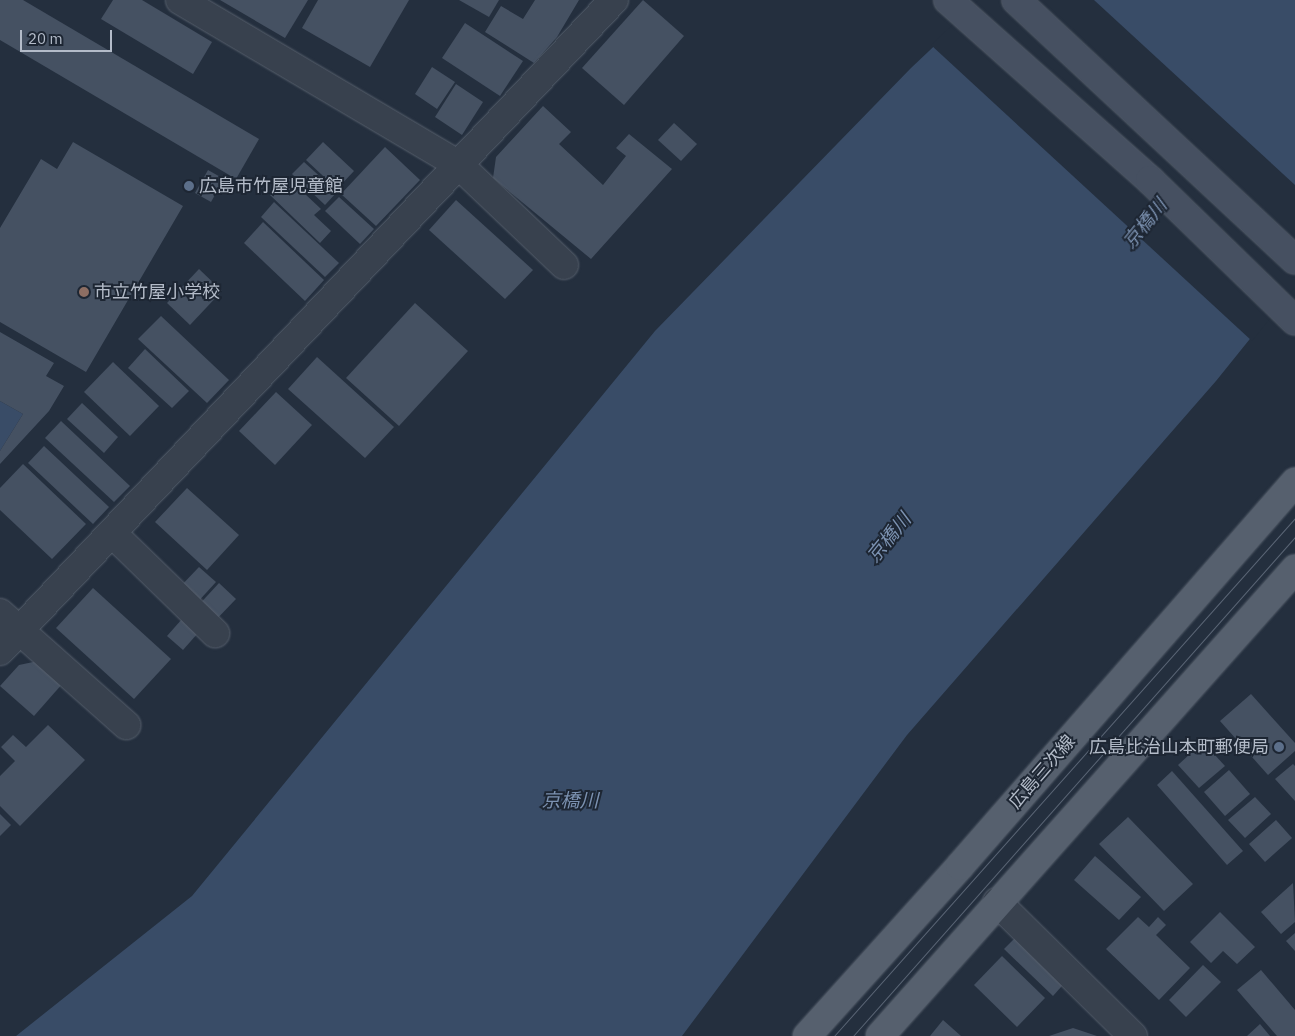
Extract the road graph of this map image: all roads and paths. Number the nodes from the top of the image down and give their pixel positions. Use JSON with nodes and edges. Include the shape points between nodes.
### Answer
{"nodes":[{"id":1,"x":180,"y":0,"type":"edge"},
{"id":2,"x":614,"y":0,"type":"edge"},
{"id":3,"x":1016,"y":0,"type":"edge"},
{"id":4,"x":950,"y":2,"type":"edge"},
{"id":5,"x":459,"y":165,"type":"junction"},
{"id":6,"x":1295,"y":260,"type":"edge"},
{"id":7,"x":564,"y":265,"type":"dead end"},
{"id":8,"x":1291,"y":317,"type":"edge"},
{"id":9,"x":1295,"y":482,"type":"edge"},
{"id":10,"x":112,"y":533,"type":"junction"},
{"id":11,"x":1295,"y":569,"type":"edge"},
{"id":12,"x":0,"y":613,"type":"edge"},
{"id":13,"x":20,"y":630,"type":"junction"},
{"id":14,"x":214,"y":633,"type":"dead end"},
{"id":15,"x":0,"y":651,"type":"edge"},
{"id":16,"x":126,"y":725,"type":"dead end"},
{"id":17,"x":997,"y":902,"type":"junction"},
{"id":18,"x":806,"y":1036,"type":"edge"},
{"id":19,"x":880,"y":1036,"type":"edge"},
{"id":20,"x":1133,"y":1036,"type":"edge"}],
"edges":[{"from":1,"to":5,"type":"street"},
{"from":2,"to":5,"type":"street"},
{"from":3,"to":6,"type":"street"},
{"from":4,"to":8,"type":"street","via":[[1150,180]]},
{"from":5,"to":7,"type":"street"},
{"from":5,"to":10,"type":"street"},
{"from":9,"to":18,"type":"main road","name":"広島三次線","via":[[960,866]]},
{"from":10,"to":13,"type":"street"},
{"from":10,"to":14,"type":"street"},
{"from":11,"to":17,"type":"main road"},
{"from":12,"to":13,"type":"street"},
{"from":13,"to":15,"type":"street"},
{"from":13,"to":16,"type":"street"},
{"from":17,"to":19,"type":"main road"},
{"from":17,"to":20,"type":"street"}]}
